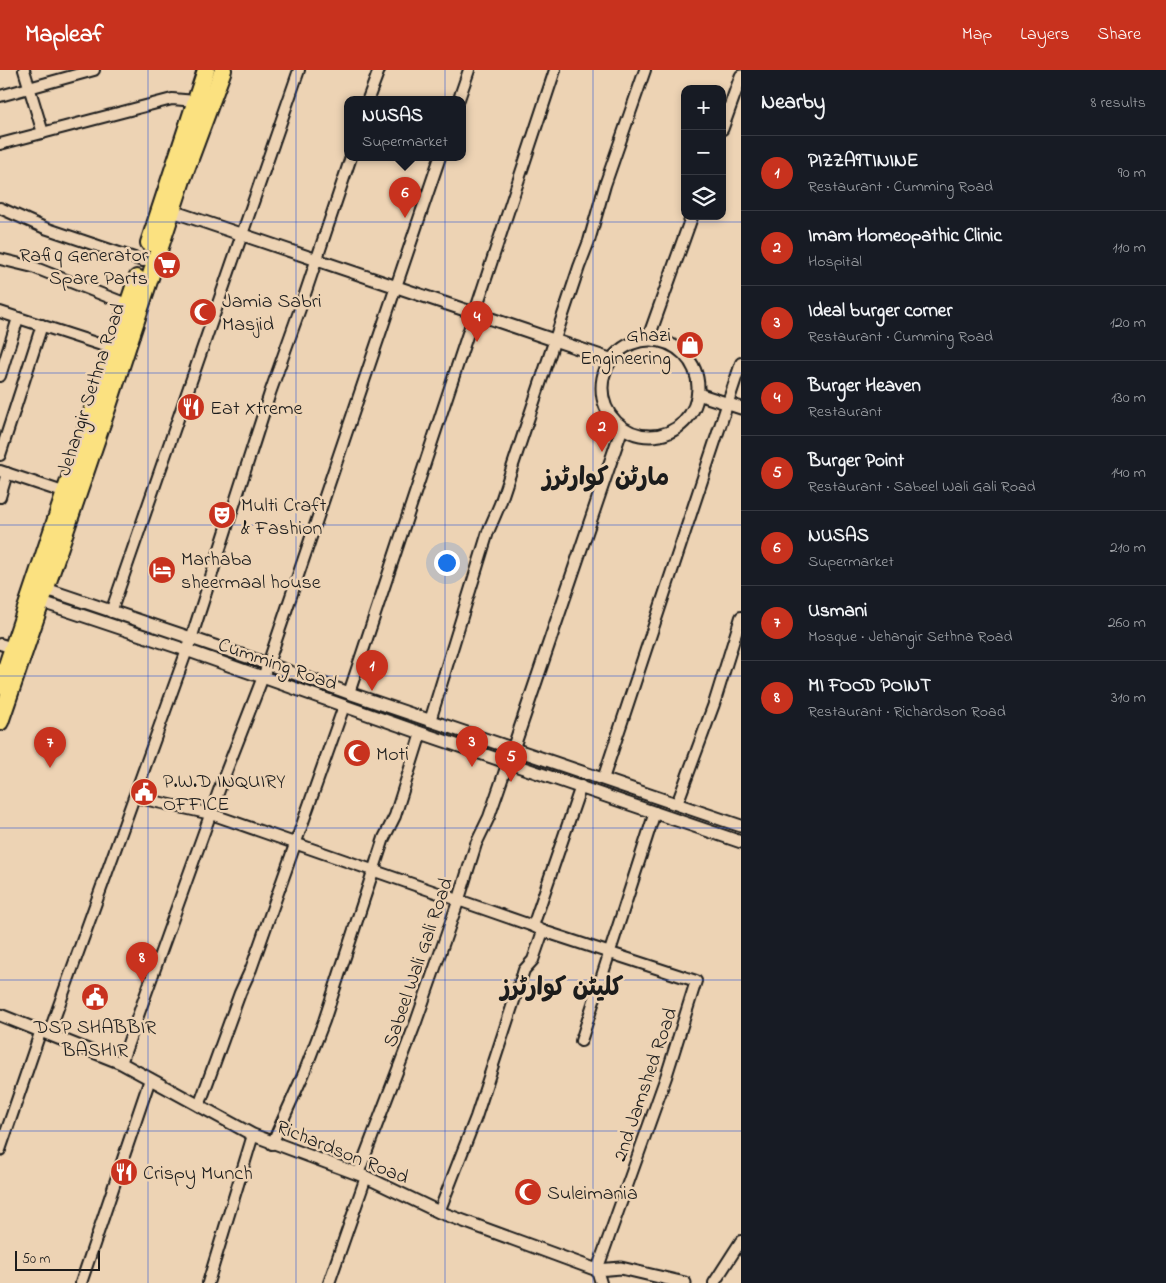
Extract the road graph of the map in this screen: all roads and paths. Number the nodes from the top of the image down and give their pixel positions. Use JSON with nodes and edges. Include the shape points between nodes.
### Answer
{"nodes":[{"id":1,"x":24,"y":70,"type":"edge"},
{"id":2,"x":94,"y":70,"type":"edge"},
{"id":3,"x":206,"y":70,"type":"edge"},
{"id":4,"x":223,"y":70,"type":"edge"},
{"id":5,"x":299,"y":70,"type":"edge"},
{"id":6,"x":380,"y":70,"type":"edge"},
{"id":7,"x":469,"y":70,"type":"edge"},
{"id":8,"x":555,"y":70,"type":"edge"},
{"id":9,"x":645,"y":70,"type":"edge"},
{"id":10,"x":741,"y":76,"type":"edge"},
{"id":11,"x":29,"y":88,"type":"junction"},
{"id":12,"x":0,"y":96,"type":"edge"},
{"id":13,"x":369,"y":96,"type":"edge"},
{"id":14,"x":460,"y":96,"type":"edge"},
{"id":15,"x":196,"y":101,"type":"junction"},
{"id":16,"x":726,"y":118,"type":"edge"},
{"id":17,"x":43,"y":133,"type":"junction"},
{"id":18,"x":0,"y":144,"type":"edge"},
{"id":19,"x":350,"y":161,"type":"edge"},
{"id":20,"x":439,"y":161,"type":"edge"},
{"id":21,"x":0,"y":208,"type":"edge"},
{"id":22,"x":172,"y":211,"type":"junction"},
{"id":23,"x":691,"y":220,"type":"edge"},
{"id":24,"x":242,"y":235,"type":"junction"},
{"id":25,"x":0,"y":259,"type":"edge"},
{"id":26,"x":316,"y":260,"type":"junction"},
{"id":27,"x":143,"y":261,"type":"junction"},
{"id":28,"x":396,"y":287,"type":"junction"},
{"id":29,"x":129,"y":305,"type":"junction"},
{"id":30,"x":0,"y":312,"type":"edge"},
{"id":31,"x":474,"y":314,"type":"junction"},
{"id":32,"x":18,"y":318,"type":"junction"},
{"id":33,"x":42,"y":325,"type":"junction"},
{"id":34,"x":648,"y":340,"type":"junction"},
{"id":35,"x":556,"y":341,"type":"junction"},
{"id":36,"x":114,"y":349,"type":"junction"},
{"id":37,"x":610,"y":359,"type":"junction"},
{"id":38,"x":741,"y":363,"type":"edge"},
{"id":39,"x":0,"y":376,"type":"edge"},
{"id":40,"x":698,"y":394,"type":"junction"},
{"id":41,"x":727,"y":404,"type":"junction"},
{"id":42,"x":741,"y":408,"type":"edge"},
{"id":43,"x":622,"y":428,"type":"junction"},
{"id":44,"x":0,"y":455,"type":"edge"},
{"id":45,"x":4,"y":472,"type":"edge"},
{"id":46,"x":66,"y":493,"type":"junction"},
{"id":47,"x":0,"y":497,"type":"edge"},
{"id":48,"x":37,"y":593,"type":"junction"},
{"id":49,"x":111,"y":612,"type":"junction"},
{"id":50,"x":741,"y":617,"type":"edge"},
{"id":51,"x":190,"y":639,"type":"junction"},
{"id":52,"x":6,"y":646,"type":"edge"},
{"id":53,"x":186,"y":650,"type":"junction"},
{"id":54,"x":268,"y":664,"type":"junction"},
{"id":55,"x":262,"y":678,"type":"junction"},
{"id":56,"x":0,"y":686,"type":"edge"},
{"id":57,"x":349,"y":693,"type":"junction"},
{"id":58,"x":344,"y":706,"type":"junction"},
{"id":59,"x":430,"y":721,"type":"junction"},
{"id":60,"x":0,"y":722,"type":"edge"},
{"id":61,"x":421,"y":733,"type":"junction"},
{"id":62,"x":513,"y":748,"type":"junction"},
{"id":63,"x":508,"y":762,"type":"junction"},
{"id":64,"x":603,"y":778,"type":"junction"},
{"id":65,"x":581,"y":786,"type":"junction"},
{"id":66,"x":135,"y":797,"type":"junction"},
{"id":67,"x":676,"y":804,"type":"junction"},
{"id":68,"x":655,"y":812,"type":"junction"},
{"id":69,"x":211,"y":814,"type":"junction"},
{"id":70,"x":741,"y":826,"type":"edge"},
{"id":71,"x":741,"y":842,"type":"edge"},
{"id":72,"x":295,"y":844,"type":"junction"},
{"id":73,"x":374,"y":871,"type":"junction"},
{"id":74,"x":459,"y":900,"type":"junction"},
{"id":75,"x":533,"y":926,"type":"junction"},
{"id":76,"x":544,"y":931,"type":"junction"},
{"id":77,"x":610,"y":953,"type":"junction"},
{"id":78,"x":0,"y":1015,"type":"edge"},
{"id":79,"x":45,"y":1032,"type":"junction"},
{"id":80,"x":581,"y":1041,"type":"dead end"},
{"id":81,"x":122,"y":1063,"type":"junction"},
{"id":82,"x":150,"y":1079,"type":"junction"},
{"id":83,"x":199,"y":1106,"type":"junction"},
{"id":84,"x":253,"y":1136,"type":"junction"},
{"id":85,"x":272,"y":1144,"type":"junction"},
{"id":86,"x":0,"y":1150,"type":"edge"},
{"id":87,"x":362,"y":1176,"type":"junction"},
{"id":88,"x":439,"y":1212,"type":"junction"},
{"id":89,"x":741,"y":1241,"type":"edge"},
{"id":90,"x":597,"y":1270,"type":"junction"},
{"id":91,"x":81,"y":1283,"type":"edge"},
{"id":92,"x":208,"y":1283,"type":"edge"},
{"id":93,"x":329,"y":1283,"type":"edge"},
{"id":94,"x":601,"y":1283,"type":"edge"},
{"id":95,"x":685,"y":1283,"type":"edge"},
{"id":96,"x":714,"y":1283,"type":"edge"}],
"edges":[{"from":1,"to":11,"type":"street"},
{"from":2,"to":11,"type":"street"},
{"from":3,"to":15,"type":"highway","name":"Jehangir Sethna Road"},
{"from":4,"to":22,"type":"highway","name":"Jehangir Sethna Road"},
{"from":5,"to":24,"type":"street"},
{"from":6,"to":13,"type":"street"},
{"from":7,"to":14,"type":"street"},
{"from":8,"to":31,"type":"street"},
{"from":9,"to":35,"type":"street"},
{"from":10,"to":16,"type":"street"},
{"from":11,"to":12,"type":"street"},
{"from":11,"to":17,"type":"street"},
{"from":15,"to":17,"type":"street","via":[[172,99]]},
{"from":15,"to":27,"type":"highway","name":"Jehangir Sethna Road"},
{"from":17,"to":18,"type":"street"},
{"from":19,"to":26,"type":"street"},
{"from":20,"to":28,"type":"street"},
{"from":21,"to":27,"type":"street","via":[[45,228]]},
{"from":22,"to":24,"type":"street"},
{"from":22,"to":48,"type":"highway","name":"Jehangir Sethna Road"},
{"from":23,"to":34,"type":"street"},
{"from":24,"to":26,"type":"street"},
{"from":24,"to":49,"type":"street"},
{"from":25,"to":29,"type":"street","via":[[33,268]]},
{"from":26,"to":28,"type":"street"},
{"from":26,"to":51,"type":"street"},
{"from":27,"to":29,"type":"highway","name":"Jehangir Sethna Road"},
{"from":28,"to":31,"type":"street"},
{"from":28,"to":54,"type":"street"},
{"from":29,"to":36,"type":"highway","name":"Jehangir Sethna Road"},
{"from":30,"to":32,"type":"street"},
{"from":31,"to":35,"type":"street"},
{"from":31,"to":57,"type":"street"},
{"from":32,"to":33,"type":"street"},
{"from":32,"to":39,"type":"street"},
{"from":33,"to":36,"type":"street"},
{"from":33,"to":44,"type":"street"},
{"from":34,"to":37,"type":"street","via":[[634,342]]},
{"from":34,"to":40,"type":"street","via":[[665,342],[680,350],[691,362]]},
{"from":35,"to":37,"type":"street"},
{"from":35,"to":59,"type":"street","via":[[488,532]]},
{"from":36,"to":46,"type":"highway","name":"Jehangir Sethna Road"},
{"from":37,"to":43,"type":"street","via":[[603,373],[601,389],[611,418]]},
{"from":38,"to":41,"type":"street"},
{"from":40,"to":41,"type":"street"},
{"from":40,"to":43,"type":"street","via":[[693,410],[670,432],[638,435]]},
{"from":41,"to":42,"type":"street"},
{"from":41,"to":64,"type":"street"},
{"from":43,"to":62,"type":"street"},
{"from":45,"to":46,"type":"street"},
{"from":45,"to":47,"type":"street"},
{"from":46,"to":48,"type":"highway","name":"Jehangir Sethna Road"},
{"from":48,"to":49,"type":"street","name":"Cumming Road"},
{"from":48,"to":52,"type":"highway","name":"Jehangir Sethna Road"},
{"from":48,"to":53,"type":"street","name":"Cumming Road"},
{"from":48,"to":60,"type":"highway","name":"Jehangir Sethna Road"},
{"from":49,"to":51,"type":"street","name":"Cumming Road"},
{"from":50,"to":67,"type":"street","via":[[714,704]]},
{"from":51,"to":53,"type":"street"},
{"from":51,"to":54,"type":"street","name":"Cumming Road"},
{"from":52,"to":56,"type":"highway","name":"Jehangir Sethna Road"},
{"from":53,"to":55,"type":"street","name":"Cumming Road"},
{"from":53,"to":66,"type":"street"},
{"from":54,"to":55,"type":"street"},
{"from":54,"to":57,"type":"street","name":"Cumming Road"},
{"from":55,"to":58,"type":"street","name":"Cumming Road"},
{"from":55,"to":69,"type":"street"},
{"from":57,"to":59,"type":"street","name":"Cumming Road"},
{"from":58,"to":61,"type":"street","name":"Cumming Road"},
{"from":58,"to":72,"type":"street"},
{"from":59,"to":62,"type":"street","name":"Cumming Road"},
{"from":61,"to":63,"type":"street","name":"Cumming Road"},
{"from":61,"to":73,"type":"street"},
{"from":62,"to":63,"type":"street"},
{"from":62,"to":64,"type":"street","name":"Cumming Road"},
{"from":63,"to":65,"type":"street","name":"Cumming Road"},
{"from":63,"to":74,"type":"street","name":"Sabeel Wali Gali Road","via":[[476,844]]},
{"from":64,"to":67,"type":"street","name":"Cumming Road"},
{"from":65,"to":68,"type":"street","name":"Cumming Road"},
{"from":65,"to":75,"type":"street"},
{"from":66,"to":69,"type":"street"},
{"from":66,"to":79,"type":"street"},
{"from":67,"to":70,"type":"street","name":"Cumming Road"},
{"from":68,"to":71,"type":"street","name":"Cumming Road"},
{"from":68,"to":77,"type":"street"},
{"from":69,"to":72,"type":"street"},
{"from":69,"to":81,"type":"street"},
{"from":72,"to":73,"type":"street"},
{"from":72,"to":83,"type":"street"},
{"from":73,"to":74,"type":"street"},
{"from":73,"to":85,"type":"street","via":[[324,1021]]},
{"from":74,"to":75,"type":"street"},
{"from":74,"to":87,"type":"street","name":"Sabeel Wali Gali Road"},
{"from":75,"to":76,"type":"street"},
{"from":76,"to":77,"type":"street"},
{"from":76,"to":88,"type":"street","via":[[533,960],[524,970],[476,1117]]},
{"from":77,"to":80,"type":"street"},
{"from":77,"to":90,"type":"street","name":"2nd Jamshed Road","via":[[696,981],[666,1077]]},
{"from":78,"to":79,"type":"street","name":"Richardson Road"},
{"from":79,"to":81,"type":"street","name":"Richardson Road"},
{"from":79,"to":86,"type":"street"},
{"from":81,"to":82,"type":"street","name":"Richardson Road"},
{"from":82,"to":83,"type":"street","name":"Richardson Road"},
{"from":82,"to":91,"type":"street"},
{"from":83,"to":84,"type":"street","name":"Richardson Road"},
{"from":84,"to":85,"type":"street","name":"Richardson Road"},
{"from":84,"to":92,"type":"street"},
{"from":85,"to":87,"type":"street","name":"Richardson Road"},
{"from":87,"to":88,"type":"street","name":"Richardson Road"},
{"from":87,"to":93,"type":"street","name":"Sabeel Wali Gali Road"},
{"from":88,"to":90,"type":"street","name":"Richardson Road"},
{"from":89,"to":96,"type":"street"},
{"from":90,"to":94,"type":"street"},
{"from":90,"to":95,"type":"street","name":"Richardson Road","via":[[622,1268]]}]}
